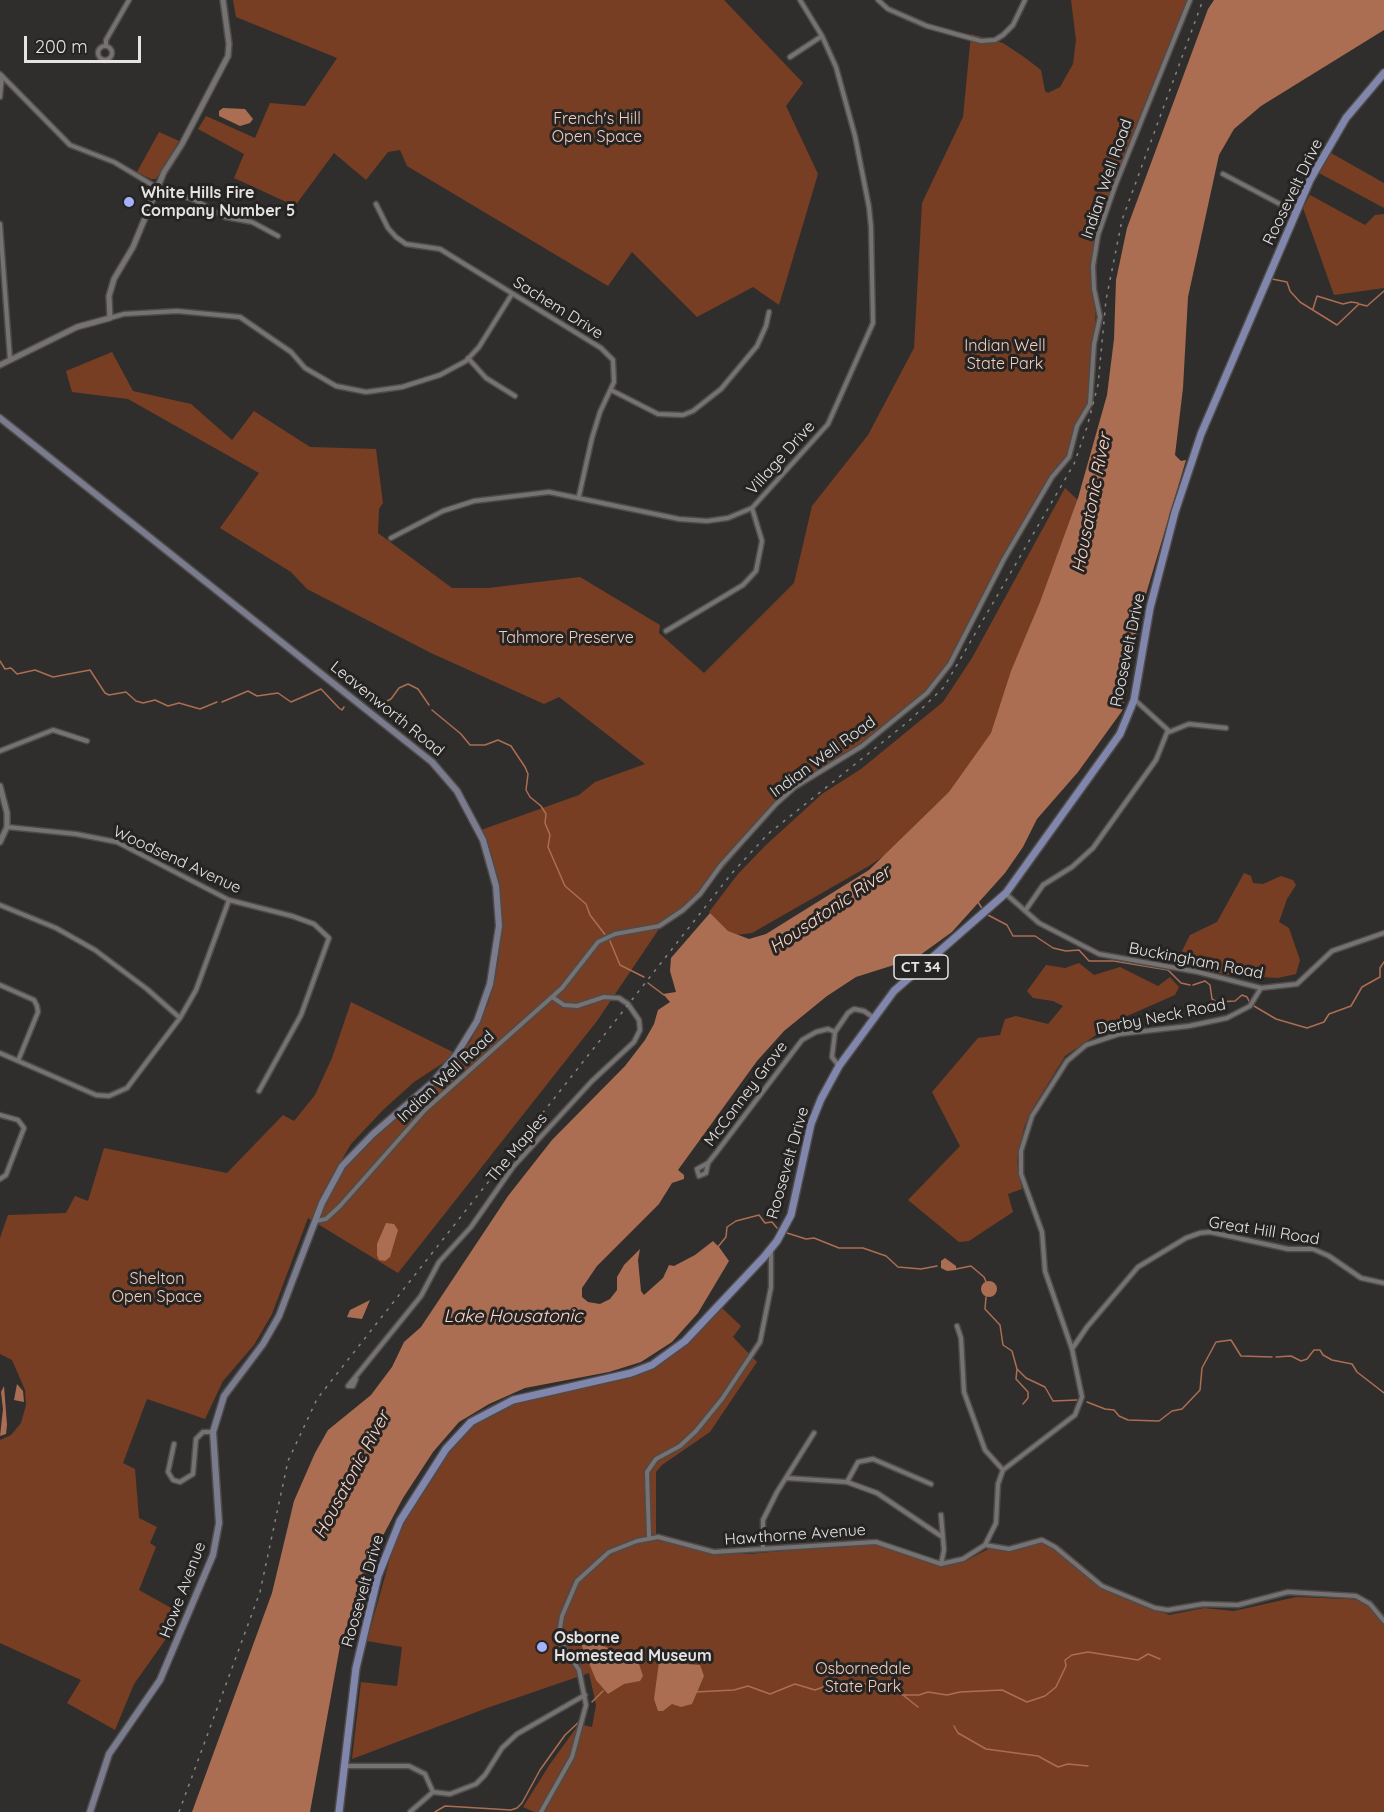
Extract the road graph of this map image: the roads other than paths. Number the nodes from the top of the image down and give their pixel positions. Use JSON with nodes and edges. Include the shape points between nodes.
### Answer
{"nodes":[{"id":1,"x":129,"y":0,"type":"edge"},
{"id":2,"x":223,"y":0,"type":"edge"},
{"id":3,"x":800,"y":0,"type":"edge"},
{"id":4,"x":878,"y":0,"type":"edge"},
{"id":5,"x":1025,"y":0,"type":"edge"},
{"id":6,"x":1190,"y":0,"type":"edge"},
{"id":7,"x":822,"y":36,"type":"junction"},
{"id":8,"x":106,"y":46,"type":"dead end"},
{"id":9,"x":790,"y":57,"type":"dead end"},
{"id":10,"x":1384,"y":73,"type":"edge"},
{"id":11,"x":1,"y":75,"type":"edge"},
{"id":12,"x":0,"y":98,"type":"edge"},
{"id":13,"x":1223,"y":174,"type":"dead end"},
{"id":14,"x":156,"y":187,"type":"junction"},
{"id":15,"x":376,"y":204,"type":"dead end"},
{"id":16,"x":1296,"y":212,"type":"junction"},
{"id":17,"x":0,"y":224,"type":"edge"},
{"id":18,"x":278,"y":236,"type":"dead end"},
{"id":19,"x":512,"y":294,"type":"junction"},
{"id":20,"x":769,"y":312,"type":"dead end"},
{"id":21,"x":110,"y":318,"type":"junction"},
{"id":22,"x":468,"y":358,"type":"junction"},
{"id":23,"x":10,"y":359,"type":"junction"},
{"id":24,"x":0,"y":365,"type":"edge"},
{"id":25,"x":610,"y":390,"type":"junction"},
{"id":26,"x":515,"y":396,"type":"dead end"},
{"id":27,"x":0,"y":418,"type":"edge"},
{"id":28,"x":579,"y":496,"type":"junction"},
{"id":29,"x":752,"y":508,"type":"junction"},
{"id":30,"x":391,"y":538,"type":"dead end"},
{"id":31,"x":666,"y":631,"type":"dead end"},
{"id":32,"x":1134,"y":700,"type":"junction"},
{"id":33,"x":1226,"y":728,"type":"dead end"},
{"id":34,"x":1168,"y":732,"type":"junction"},
{"id":35,"x":87,"y":741,"type":"dead end"},
{"id":36,"x":0,"y":751,"type":"edge"},
{"id":37,"x":0,"y":786,"type":"edge"},
{"id":38,"x":7,"y":827,"type":"junction"},
{"id":39,"x":0,"y":842,"type":"edge"},
{"id":40,"x":1006,"y":893,"type":"junction"},
{"id":41,"x":229,"y":900,"type":"junction"},
{"id":42,"x":0,"y":905,"type":"edge"},
{"id":43,"x":1025,"y":911,"type":"junction"},
{"id":44,"x":1384,"y":933,"type":"edge"},
{"id":45,"x":0,"y":985,"type":"edge"},
{"id":46,"x":1261,"y":988,"type":"junction"},
{"id":47,"x":552,"y":998,"type":"junction"},
{"id":48,"x":180,"y":1018,"type":"junction"},
{"id":49,"x":873,"y":1018,"type":"junction"},
{"id":50,"x":835,"y":1032,"type":"junction"},
{"id":51,"x":0,"y":1053,"type":"edge"},
{"id":52,"x":18,"y":1060,"type":"junction"},
{"id":53,"x":840,"y":1066,"type":"junction"},
{"id":54,"x":259,"y":1090,"type":"dead end"},
{"id":55,"x":0,"y":1115,"type":"edge"},
{"id":56,"x":708,"y":1163,"type":"dead end"},
{"id":57,"x":0,"y":1179,"type":"edge"},
{"id":58,"x":316,"y":1220,"type":"junction"},
{"id":59,"x":771,"y":1250,"type":"junction"},
{"id":60,"x":1384,"y":1283,"type":"edge"},
{"id":61,"x":284,"y":1305,"type":"joint"},
{"id":62,"x":957,"y":1326,"type":"dead end"},
{"id":63,"x":1072,"y":1349,"type":"junction"},
{"id":64,"x":356,"y":1379,"type":"dead end"},
{"id":65,"x":213,"y":1432,"type":"junction"},
{"id":66,"x":814,"y":1433,"type":"dead end"},
{"id":67,"x":174,"y":1444,"type":"dead end"},
{"id":68,"x":1003,"y":1470,"type":"junction"},
{"id":69,"x":786,"y":1478,"type":"junction"},
{"id":70,"x":847,"y":1482,"type":"junction"},
{"id":71,"x":931,"y":1484,"type":"dead end"},
{"id":72,"x":941,"y":1515,"type":"dead end"},
{"id":73,"x":941,"y":1536,"type":"junction"},
{"id":74,"x":649,"y":1537,"type":"junction"},
{"id":75,"x":985,"y":1545,"type":"junction"},
{"id":76,"x":763,"y":1547,"type":"junction"},
{"id":77,"x":942,"y":1564,"type":"junction"},
{"id":78,"x":1384,"y":1621,"type":"edge"},
{"id":79,"x":585,"y":1695,"type":"junction"},
{"id":80,"x":346,"y":1766,"type":"junction"},
{"id":81,"x":433,"y":1792,"type":"junction"},
{"id":82,"x":90,"y":1812,"type":"edge"},
{"id":83,"x":339,"y":1812,"type":"edge"},
{"id":84,"x":410,"y":1812,"type":"edge"},
{"id":85,"x":541,"y":1812,"type":"edge"}],
"edges":[{"from":1,"to":8,"type":"street"},
{"from":2,"to":14,"type":"street","via":[[228,56]]},
{"from":3,"to":7,"type":"street","name":"Village Drive"},
{"from":4,"to":5,"type":"street","via":[[888,9],[927,26],[981,41],[1003,35],[1013,25]]},
{"from":6,"to":47,"type":"street","name":"Indian Well Road","via":[[1140,119],[1098,235],[1093,266],[1100,317],[1090,404],[1079,419],[1069,457],[1052,477],[1004,559],[950,664],[927,693],[862,746],[795,787],[776,804],[682,910],[659,926],[606,937],[595,944]]},
{"from":7,"to":9,"type":"street"},
{"from":7,"to":29,"type":"street","name":"Village Drive","via":[[836,67],[866,186],[874,313],[858,360],[828,424]]},
{"from":10,"to":16,"type":"main road","name":"Roosevelt Drive","number":"CT 34","via":[[1345,120]]},
{"from":11,"to":12,"type":"street"},
{"from":11,"to":14,"type":"street","via":[[69,145],[114,162]]},
{"from":13,"to":16,"type":"street"},
{"from":14,"to":18,"type":"street","via":[[195,200],[225,217],[252,222]]},
{"from":14,"to":21,"type":"street","via":[[133,247],[114,279]]},
{"from":15,"to":19,"type":"street","name":"Sachem Drive","via":[[396,237],[406,244],[440,249]]},
{"from":16,"to":32,"type":"main road","name":"Roosevelt Drive","number":"CT 34","via":[[1185,480],[1150,608]]},
{"from":17,"to":23,"type":"street"},
{"from":19,"to":22,"type":"street"},
{"from":19,"to":25,"type":"street","name":"Sachem Drive","via":[[601,348],[613,360],[616,371]]},
{"from":20,"to":25,"type":"street","via":[[757,346],[721,389],[693,411],[682,415],[658,414]]},
{"from":21,"to":22,"type":"street","via":[[177,311],[240,316],[291,352],[305,368],[336,386],[366,392],[402,387],[440,375]]},
{"from":21,"to":23,"type":"street","via":[[77,327]]},
{"from":22,"to":26,"type":"street","via":[[486,378]]},
{"from":23,"to":24,"type":"street"},
{"from":25,"to":28,"type":"street","name":"Sachem Drive","via":[[592,438]]},
{"from":27,"to":58,"type":"main road","name":"Leavenworth Road","via":[[420,752],[457,791],[483,840],[496,886],[499,926],[484,1005],[446,1068],[351,1155],[334,1179]]},
{"from":28,"to":29,"type":"street","name":"Village Drive","via":[[693,520],[728,518]]},
{"from":28,"to":30,"type":"street","name":"Village Drive","via":[[549,492],[474,501],[443,511]]},
{"from":29,"to":31,"type":"street","via":[[762,542],[756,571],[743,585]]},
{"from":32,"to":34,"type":"street","via":[[1161,721]]},
{"from":32,"to":40,"type":"main road","name":"Roosevelt Drive","number":"CT 34","via":[[1110,750]]},
{"from":33,"to":34,"type":"street","via":[[1189,724]]},
{"from":34,"to":43,"type":"street","via":[[1151,769],[1099,841],[1072,867],[1043,885]]},
{"from":35,"to":36,"type":"street","via":[[53,730]]},
{"from":37,"to":38,"type":"street"},
{"from":38,"to":39,"type":"street"},
{"from":38,"to":41,"type":"street","name":"Woodsend Avenue","via":[[117,842]]},
{"from":40,"to":43,"type":"street","name":"Buckingham Road"},
{"from":40,"to":49,"type":"main road","name":"Roosevelt Drive","number":"CT 34","via":[[902,984]]},
{"from":41,"to":48,"type":"street","via":[[208,961]]},
{"from":41,"to":54,"type":"street","name":"Woodsend Avenue","via":[[314,924],[329,939],[301,1015]]},
{"from":42,"to":48,"type":"street","via":[[56,928],[95,950]]},
{"from":43,"to":46,"type":"street","name":"Buckingham Road","via":[[1099,954]]},
{"from":44,"to":46,"type":"street","name":"Buckingham Road","via":[[1338,947],[1298,984]]},
{"from":45,"to":52,"type":"street","via":[[34,1000],[37,1006]]},
{"from":46,"to":63,"type":"street","name":"Derby Neck Road","via":[[1250,1006],[1227,1018],[1119,1034],[1086,1045],[1067,1062],[1032,1116],[1021,1151],[1021,1174],[1042,1232],[1046,1277]]},
{"from":47,"to":58,"type":"street","name":"Indian Well Road","via":[[425,1110],[340,1206],[326,1219]]},
{"from":47,"to":64,"type":"street","name":"The Maples","via":[[564,1005],[577,1006],[604,997],[619,998],[639,1020],[640,1030],[621,1057],[592,1081],[513,1167]]},
{"from":48,"to":52,"type":"street","via":[[132,1083],[118,1093],[96,1095]]},
{"from":49,"to":50,"type":"street","via":[[854,1009]]},
{"from":49,"to":53,"type":"main road","name":"Roosevelt Drive","number":"CT 34"},
{"from":50,"to":53,"type":"street","via":[[832,1057]]},
{"from":50,"to":56,"type":"street","name":"McConney Grove","via":[[828,1029],[802,1040]]},
{"from":51,"to":52,"type":"street"},
{"from":53,"to":59,"type":"main road","name":"Roosevelt Drive","number":"CT 34","via":[[811,1124],[791,1215]]},
{"from":55,"to":57,"type":"street","via":[[18,1120],[24,1128],[6,1174]]},
{"from":58,"to":61,"type":"main road","name":"Leavenworth Road"},
{"from":59,"to":74,"type":"street","via":[[771,1287],[760,1342],[696,1431],[681,1446],[656,1459],[647,1472]]},
{"from":59,"to":80,"type":"main road","name":"Roosevelt Drive","number":"CT 34","via":[[685,1341],[652,1365],[513,1400],[480,1416],[458,1434],[415,1496],[389,1544],[360,1642]]},
{"from":60,"to":63,"type":"street","name":"Great Hill Road","via":[[1361,1278],[1313,1249],[1288,1249],[1200,1233],[1138,1267]]},
{"from":61,"to":65,"type":"main road","name":"Howe Avenue","via":[[263,1344],[224,1396]]},
{"from":62,"to":68,"type":"street","via":[[964,1392],[985,1449]]},
{"from":63,"to":68,"type":"street","name":"Derby Neck Road","via":[[1082,1390],[1080,1408]]},
{"from":65,"to":67,"type":"street","via":[[203,1432],[196,1439],[193,1474],[180,1482],[168,1472]]},
{"from":65,"to":82,"type":"main road","name":"Howe Avenue","via":[[219,1523],[213,1555],[160,1680],[109,1754]]},
{"from":66,"to":69,"type":"street"},
{"from":68,"to":75,"type":"street","via":[[998,1484],[996,1523]]},
{"from":69,"to":70,"type":"street"},
{"from":69,"to":76,"type":"street","via":[[763,1520]]},
{"from":70,"to":71,"type":"street","via":[[858,1461],[873,1459]]},
{"from":70,"to":73,"type":"street","via":[[877,1493]]},
{"from":72,"to":73,"type":"street"},
{"from":73,"to":77,"type":"street"},
{"from":74,"to":76,"type":"street","name":"Hawthorne Avenue","via":[[671,1538],[714,1552]]},
{"from":74,"to":79,"type":"street","name":"Hawthorne Avenue","via":[[609,1552],[577,1581],[570,1594],[559,1634],[579,1670]]},
{"from":75,"to":77,"type":"street","via":[[963,1559]]},
{"from":75,"to":78,"type":"street","via":[[1009,1549],[1041,1540],[1065,1554],[1102,1586],[1155,1608],[1238,1605],[1288,1592],[1356,1596],[1370,1604]]},
{"from":76,"to":77,"type":"street","name":"Hawthorne Avenue","via":[[876,1542]]},
{"from":79,"to":81,"type":"street","via":[[517,1734],[476,1784],[450,1794]]},
{"from":79,"to":85,"type":"street","name":"Hawthorne Avenue","via":[[585,1717],[572,1757]]},
{"from":80,"to":81,"type":"street","via":[[409,1766],[425,1774]]},
{"from":80,"to":83,"type":"main road","name":"Roosevelt Drive","number":"CT 34"},
{"from":81,"to":84,"type":"street"}]}
